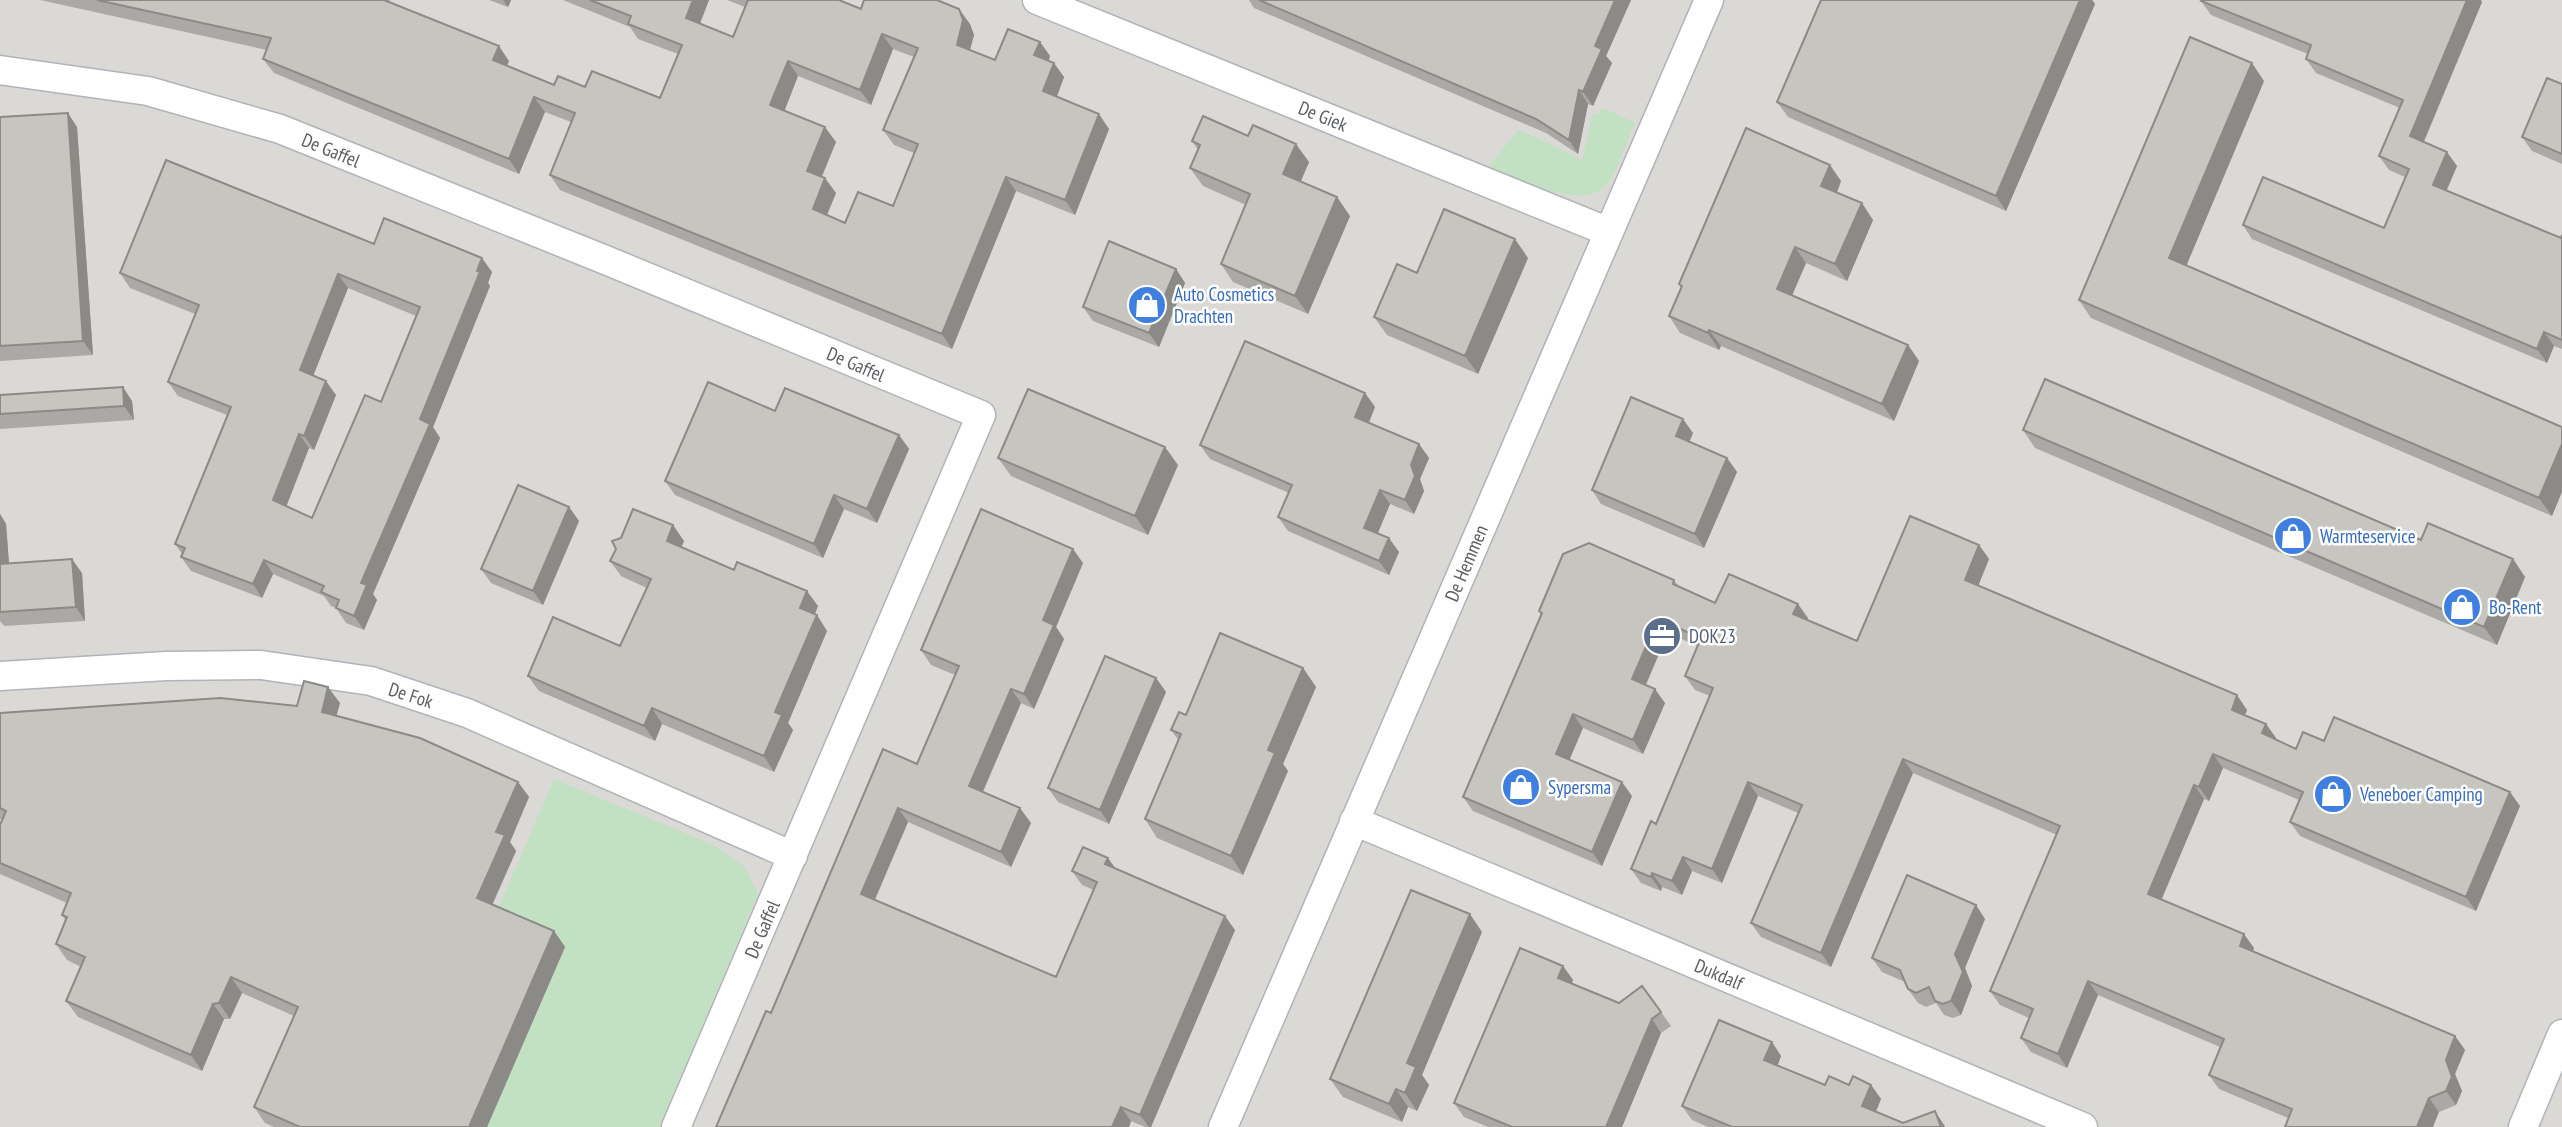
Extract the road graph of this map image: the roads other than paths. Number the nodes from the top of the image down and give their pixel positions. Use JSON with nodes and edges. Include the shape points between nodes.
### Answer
{"nodes":[{"id":1,"x":1037,"y":0,"type":"edge"},
{"id":2,"x":1709,"y":0,"type":"edge"},
{"id":3,"x":0,"y":70,"type":"edge"},
{"id":4,"x":1609,"y":232,"type":"junction"},
{"id":5,"x":0,"y":676,"type":"edge"},
{"id":6,"x":1354,"y":821,"type":"junction"},
{"id":7,"x":793,"y":856,"type":"junction"},
{"id":8,"x":2562,"y":1034,"type":"edge"},
{"id":9,"x":677,"y":1127,"type":"edge"},
{"id":10,"x":1223,"y":1127,"type":"edge"},
{"id":11,"x":2083,"y":1127,"type":"edge"},
{"id":12,"x":2522,"y":1127,"type":"edge"}],
"edges":[{"from":1,"to":4,"type":"street","name":"De Giek"},
{"from":2,"to":4,"type":"street","name":"De Hemmen"},
{"from":3,"to":7,"type":"street","name":"De Gaffel","via":[[148,91],[280,129],[981,415]]},
{"from":4,"to":6,"type":"street","name":"De Hemmen"},
{"from":5,"to":7,"type":"street","name":"De Fok","via":[[261,665],[371,681],[467,713]]},
{"from":6,"to":10,"type":"street","name":"De Hemmen"},
{"from":6,"to":11,"type":"street","name":"Dukdalf"},
{"from":7,"to":9,"type":"street","name":"De Gaffel"},
{"from":8,"to":12,"type":"street"}]}
